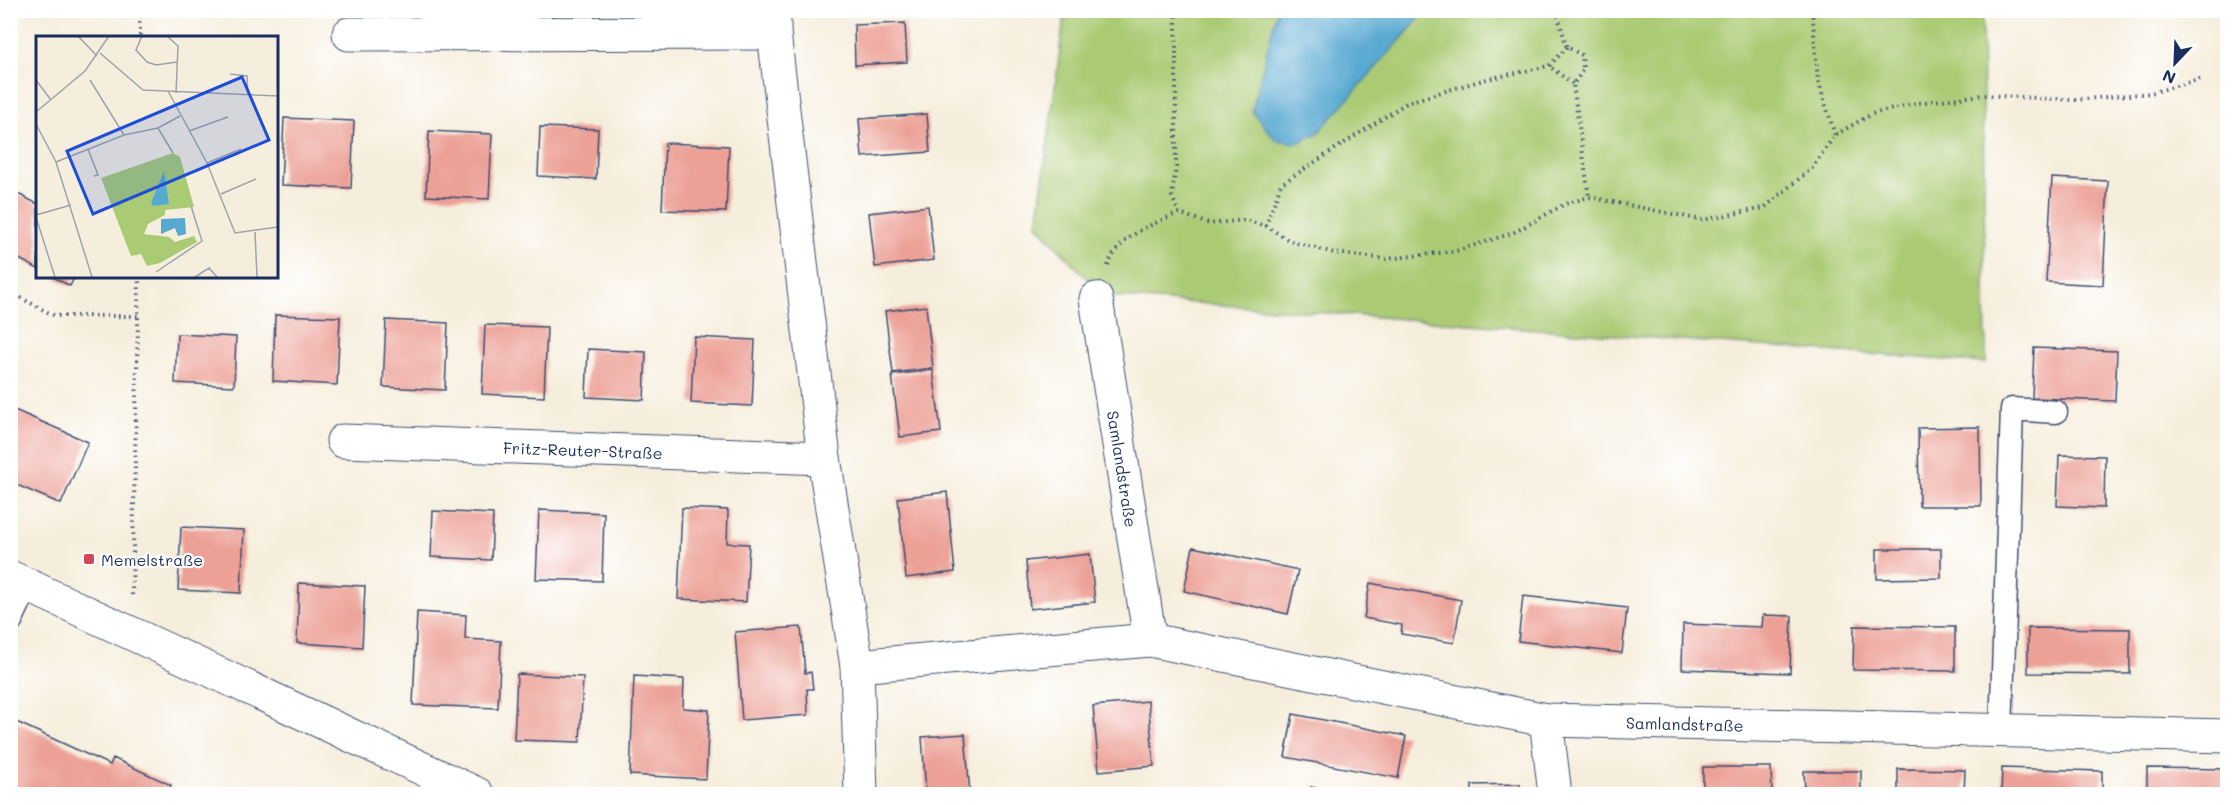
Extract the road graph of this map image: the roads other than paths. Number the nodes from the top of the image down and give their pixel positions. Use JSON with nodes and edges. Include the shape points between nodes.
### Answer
{"nodes":[{"id":1,"x":774,"y":22,"type":"edge"},
{"id":2,"x":350,"y":34,"type":"dead end"},
{"id":3,"x":1096,"y":299,"type":"road end"},
{"id":4,"x":2056,"y":412,"type":"dead end"},
{"id":5,"x":343,"y":441,"type":"dead end"},
{"id":6,"x":824,"y":458,"type":"junction"},
{"id":7,"x":19,"y":581,"type":"edge"},
{"id":8,"x":10,"y":623,"type":"edge"},
{"id":9,"x":1150,"y":640,"type":"junction"},
{"id":10,"x":857,"y":666,"type":"junction"},
{"id":11,"x":1546,"y":720,"type":"junction"},
{"id":12,"x":2001,"y":731,"type":"junction"},
{"id":13,"x":2228,"y":736,"type":"edge"},
{"id":14,"x":477,"y":795,"type":"edge"},
{"id":15,"x":861,"y":795,"type":"edge"},
{"id":16,"x":1555,"y":795,"type":"edge"}],
"edges":[{"from":1,"to":2,"type":"street"},
{"from":1,"to":6,"type":"street"},
{"from":3,"to":9,"type":"street","name":"Samlandstraße"},
{"from":4,"to":12,"type":"lane","via":[[2012,409]]},
{"from":5,"to":6,"type":"street","name":"Fritz-Reuter-Straße"},
{"from":6,"to":10,"type":"street"},
{"from":7,"to":8,"type":"lane"},
{"from":7,"to":14,"type":"street"},
{"from":9,"to":10,"type":"street","name":"Samlandstraße"},
{"from":9,"to":11,"type":"street","name":"Samlandstraße"},
{"from":10,"to":15,"type":"street"},
{"from":11,"to":12,"type":"street","name":"Samlandstraße"},
{"from":11,"to":16,"type":"street"},
{"from":12,"to":13,"type":"street","name":"Samlandstraße"}]}
